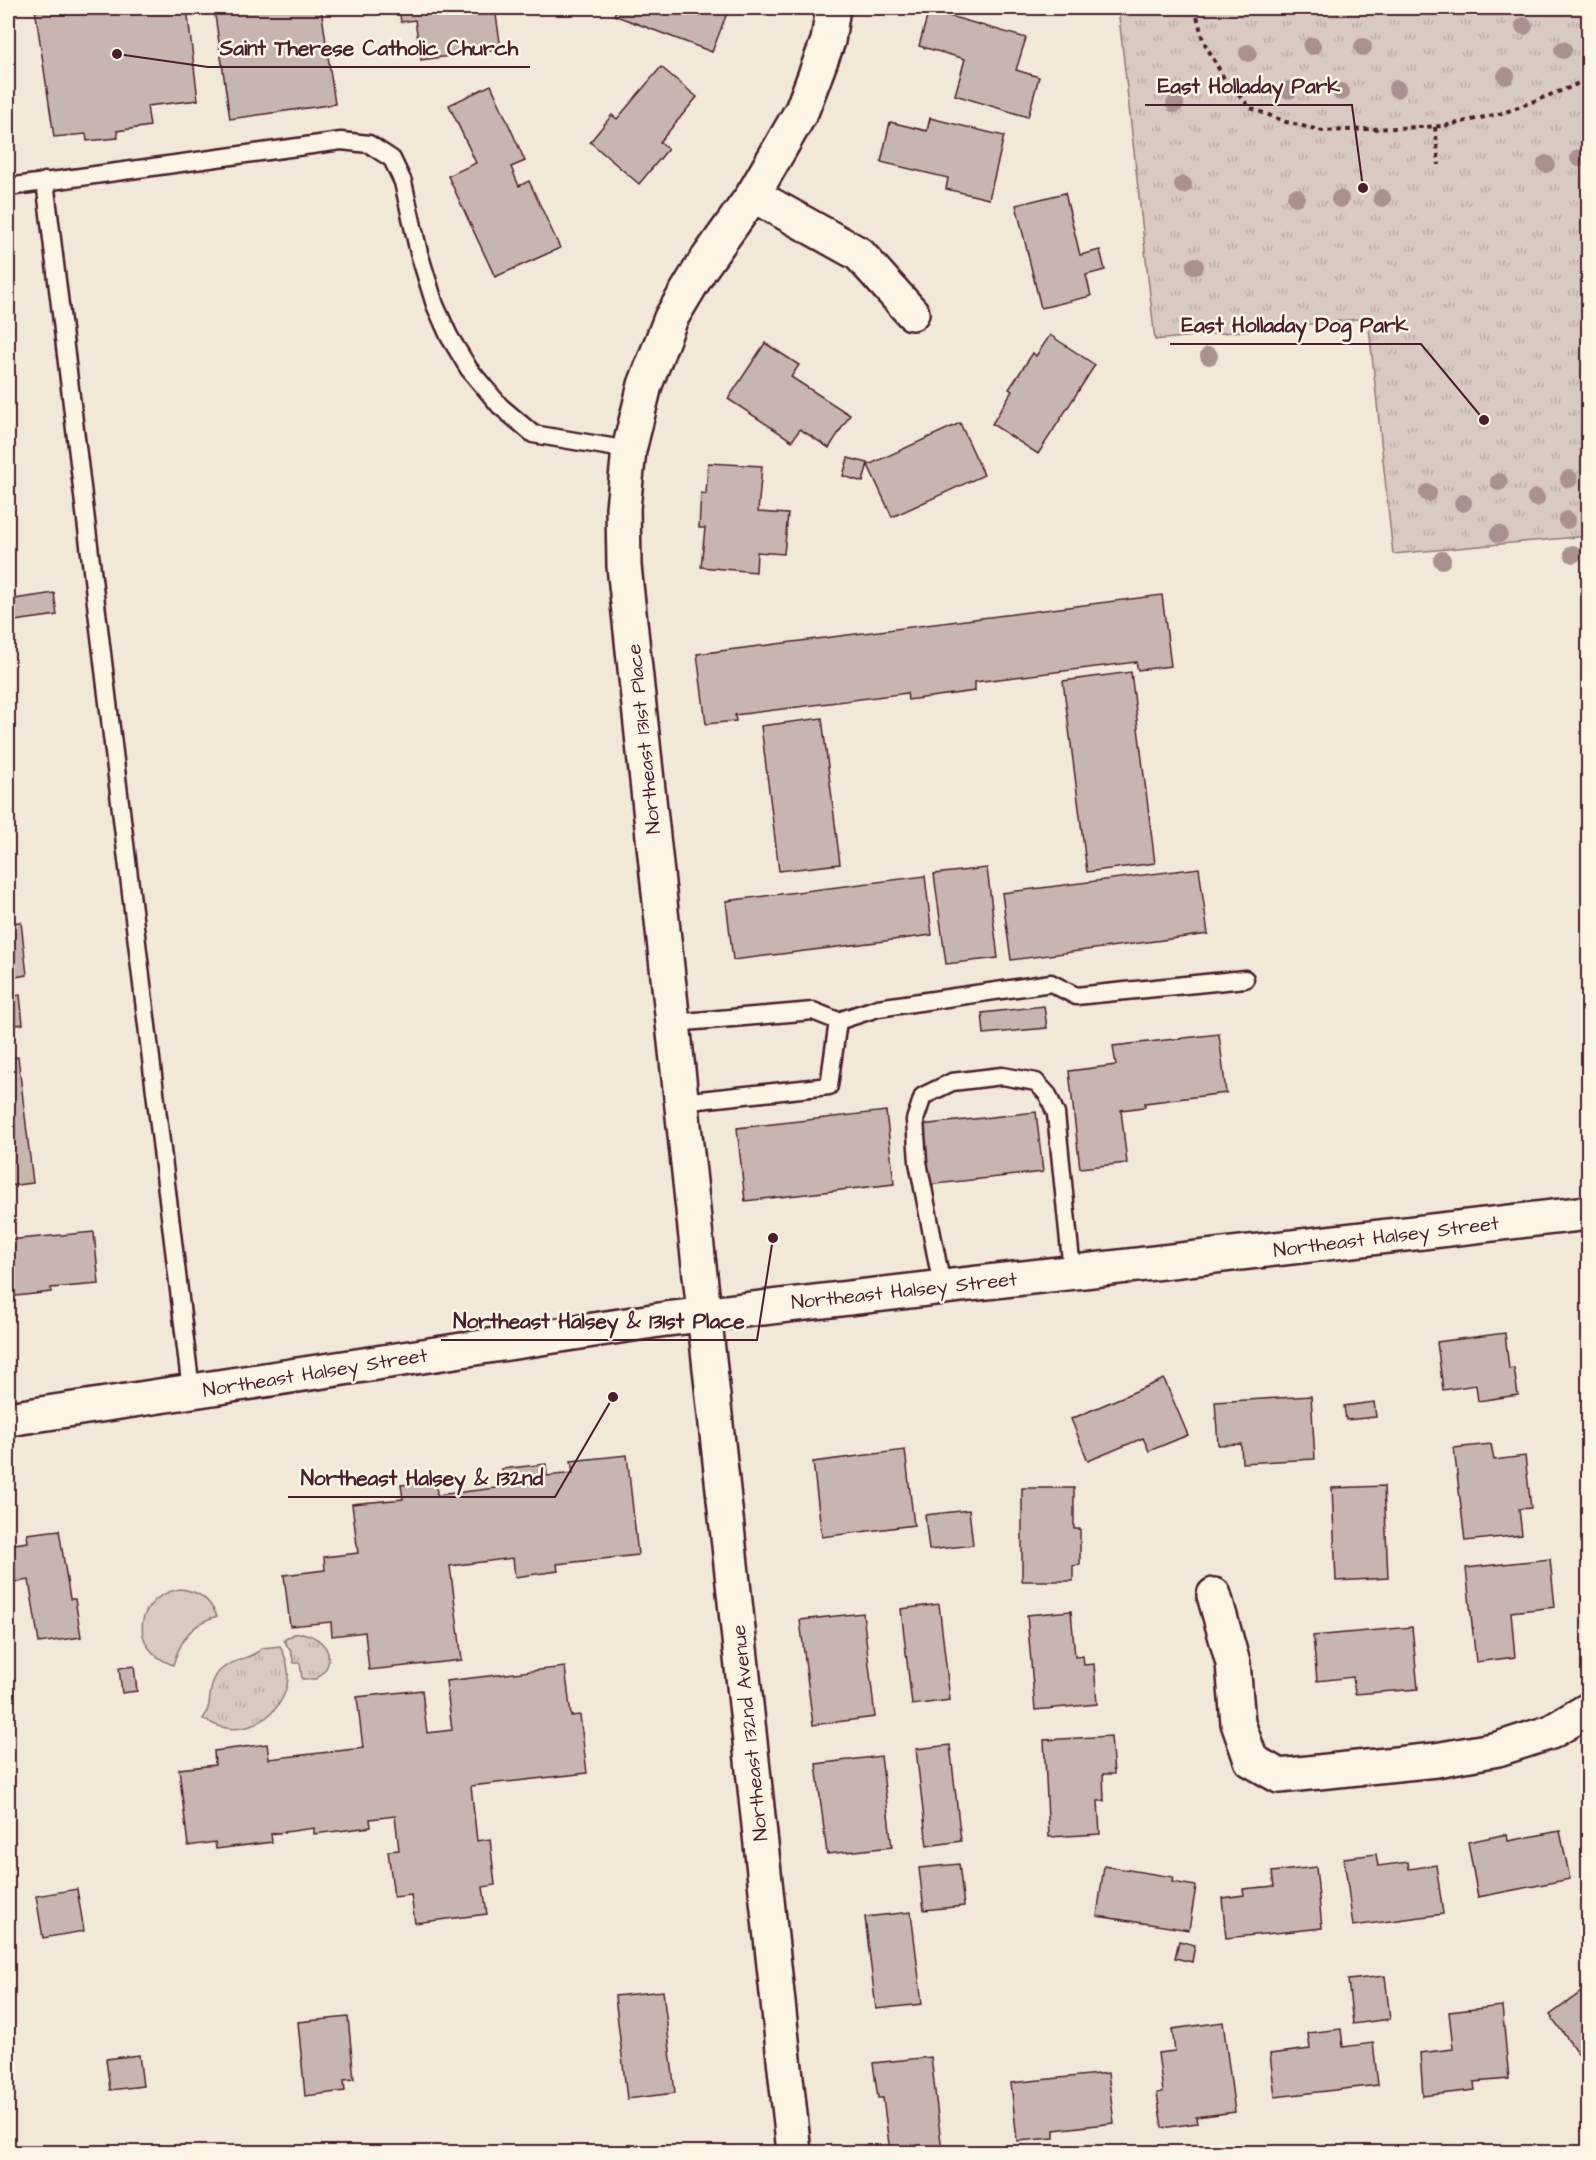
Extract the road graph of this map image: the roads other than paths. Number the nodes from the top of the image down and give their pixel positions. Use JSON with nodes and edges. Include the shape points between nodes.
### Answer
{"nodes":[{"id":1,"x":833,"y":8,"type":"edge"},
{"id":2,"x":45,"y":182,"type":"junction"},
{"id":3,"x":8,"y":187,"type":"edge"},
{"id":4,"x":753,"y":195,"type":"junction"},
{"id":5,"x":912,"y":313,"type":"dead end"},
{"id":6,"x":629,"y":450,"type":"junction"},
{"id":7,"x":1245,"y":979,"type":"dead end"},
{"id":8,"x":838,"y":1021,"type":"junction"},
{"id":9,"x":673,"y":1023,"type":"junction"},
{"id":10,"x":681,"y":1102,"type":"junction"},
{"id":11,"x":1588,"y":1213,"type":"edge"},
{"id":12,"x":1072,"y":1271,"type":"junction"},
{"id":13,"x":942,"y":1286,"type":"junction"},
{"id":14,"x":704,"y":1314,"type":"junction"},
{"id":15,"x":191,"y":1390,"type":"junction"},
{"id":16,"x":8,"y":1419,"type":"edge"},
{"id":17,"x":1214,"y":1595,"type":"dead end"},
{"id":18,"x":1588,"y":1710,"type":"edge"},
{"id":19,"x":794,"y":2152,"type":"edge"}],
"edges":[{"from":1,"to":4,"type":"street","name":"Northeast 131st Place","via":[[828,41],[802,110]]},
{"from":2,"to":3,"type":"lane"},
{"from":2,"to":6,"type":"lane","via":[[341,141],[369,144],[392,159],[403,182],[435,305],[449,336],[486,390],[533,434]]},
{"from":2,"to":15,"type":"lane"},
{"from":4,"to":5,"type":"street","via":[[859,254]]},
{"from":4,"to":6,"type":"street","name":"Northeast 131st Place","via":[[671,318],[645,385]]},
{"from":6,"to":9,"type":"street","name":"Northeast 131st Place","via":[[623,508],[624,566]]},
{"from":7,"to":8,"type":"lane","via":[[1076,996],[1051,983],[878,1008]]},
{"from":8,"to":9,"type":"lane","via":[[813,1011]]},
{"from":8,"to":10,"type":"lane","via":[[829,1086]]},
{"from":9,"to":10,"type":"street","name":"Northeast 131st Place"},
{"from":10,"to":14,"type":"street","name":"Northeast 131st Place"},
{"from":11,"to":12,"type":"street","name":"Northeast Halsey Street"},
{"from":12,"to":13,"type":"street","name":"Northeast Halsey Street"},
{"from":12,"to":13,"type":"lane","via":[[1056,1114],[1048,1095],[1036,1082],[1002,1076],[972,1079],[952,1082],[923,1095],[915,1120],[918,1162]]},
{"from":13,"to":14,"type":"street","name":"Northeast Halsey Street"},
{"from":14,"to":15,"type":"street","name":"Northeast Halsey Street"},
{"from":14,"to":19,"type":"street","name":"Northeast 132nd Avenue"},
{"from":15,"to":16,"type":"street","name":"Northeast Halsey Street"},
{"from":17,"to":18,"type":"street","via":[[1233,1663],[1238,1723],[1251,1760],[1279,1776],[1436,1760],[1498,1749],[1551,1732]]}]}
